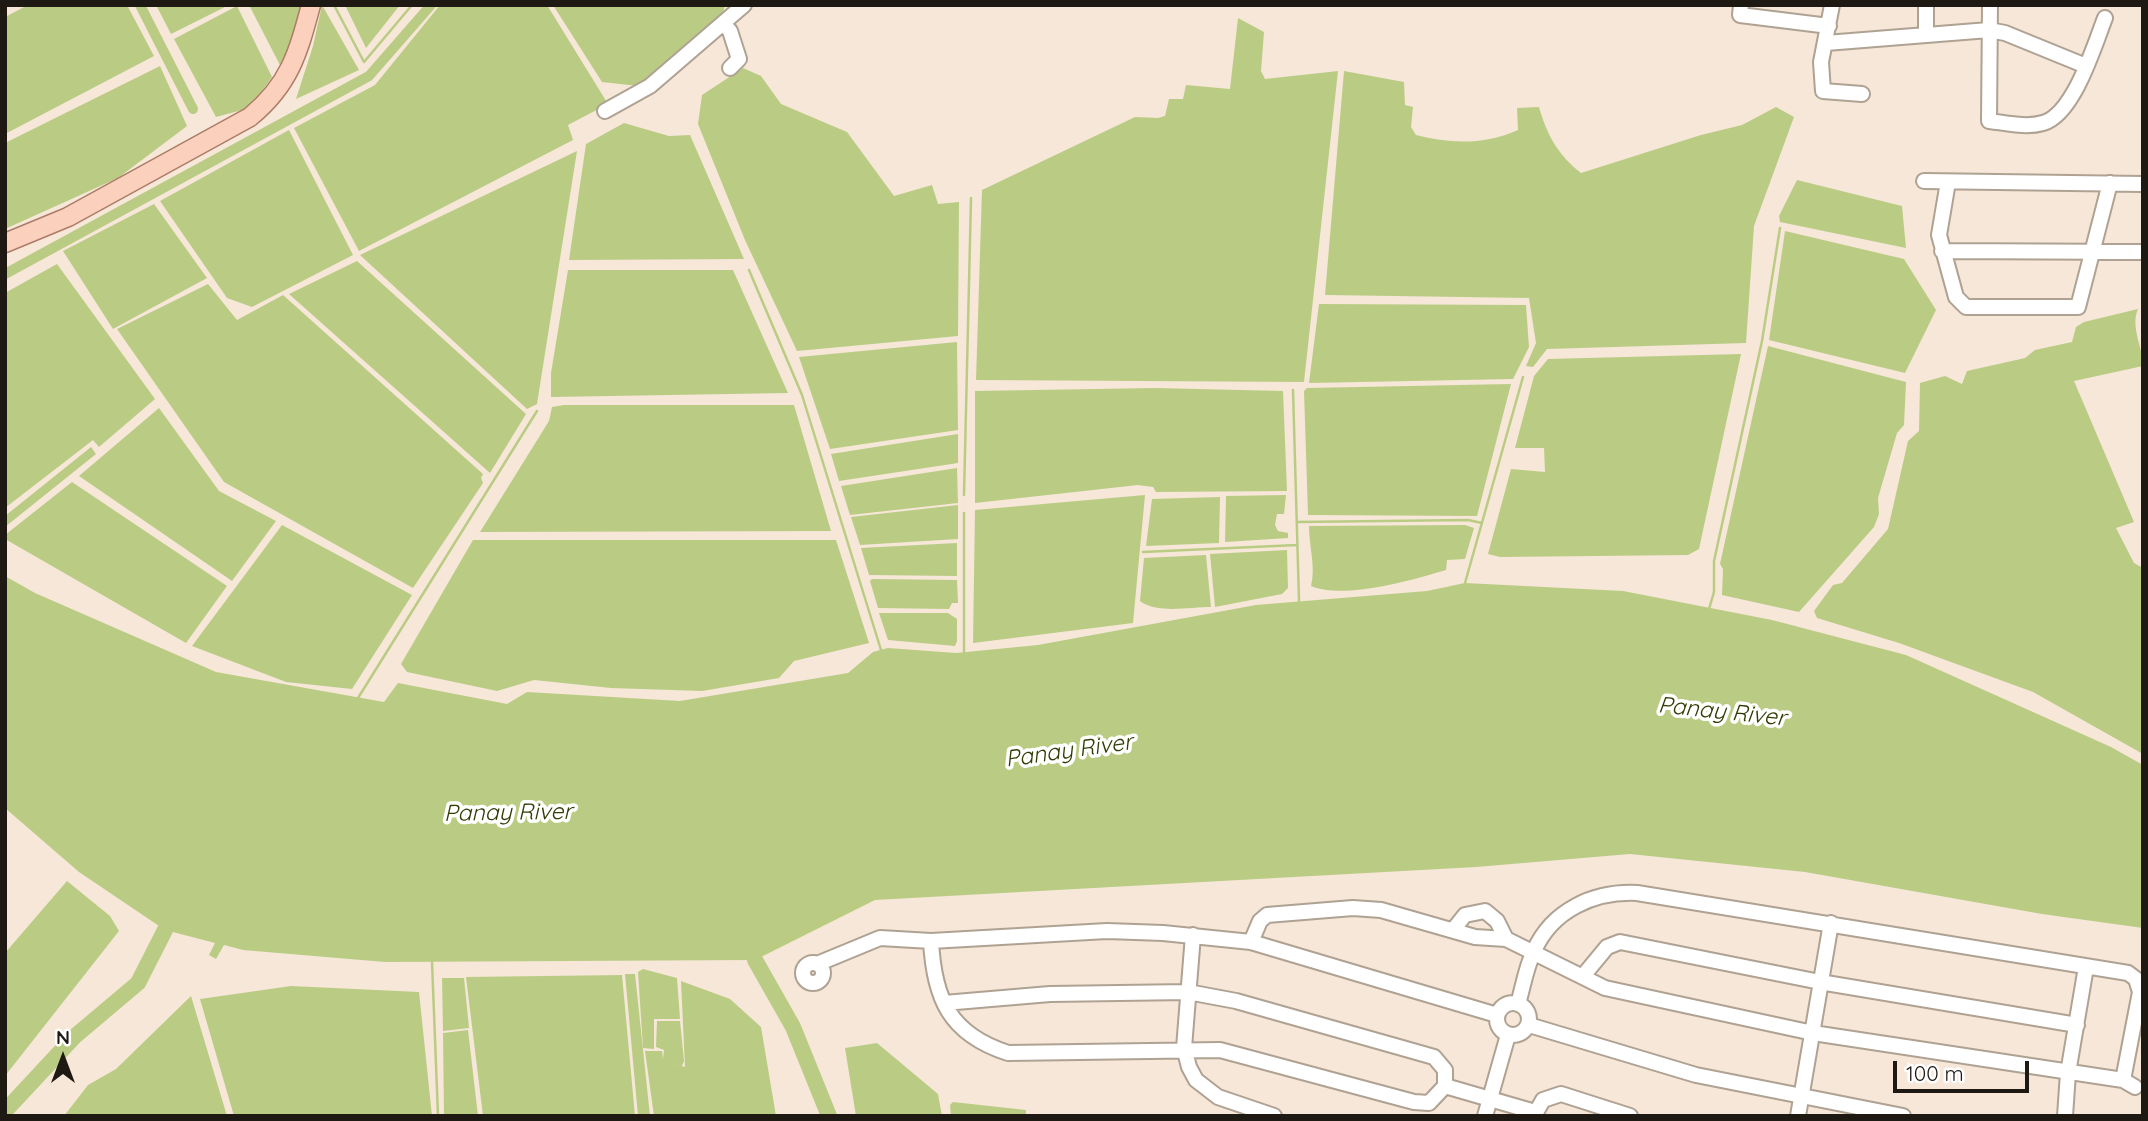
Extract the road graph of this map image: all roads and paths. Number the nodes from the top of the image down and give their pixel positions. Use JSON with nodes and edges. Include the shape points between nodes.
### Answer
{"nodes":[{"id":1,"x":311,"y":5,"type":"edge"},
{"id":2,"x":744,"y":5,"type":"edge"},
{"id":3,"x":1741,"y":5,"type":"edge"},
{"id":4,"x":1832,"y":5,"type":"edge"},
{"id":5,"x":1926,"y":5,"type":"edge"},
{"id":6,"x":1990,"y":5,"type":"edge"},
{"id":7,"x":2105,"y":18,"type":"dead end"},
{"id":8,"x":723,"y":23,"type":"junction"},
{"id":9,"x":1829,"y":26,"type":"junction"},
{"id":10,"x":1989,"y":30,"type":"junction"},
{"id":11,"x":1926,"y":33,"type":"junction"},
{"id":12,"x":1826,"y":43,"type":"junction"},
{"id":13,"x":2086,"y":66,"type":"junction"},
{"id":14,"x":730,"y":68,"type":"dead end"},
{"id":15,"x":1862,"y":94,"type":"dead end"},
{"id":16,"x":605,"y":111,"type":"dead end"},
{"id":17,"x":1924,"y":181,"type":"dead end"},
{"id":18,"x":1948,"y":182,"type":"junction"},
{"id":19,"x":2110,"y":183,"type":"junction"},
{"id":20,"x":2143,"y":184,"type":"edge"},
{"id":21,"x":5,"y":243,"type":"edge"},
{"id":22,"x":1942,"y":251,"type":"junction"},
{"id":23,"x":2090,"y":251,"type":"junction"},
{"id":24,"x":2143,"y":252,"type":"edge"},
{"id":25,"x":1831,"y":923,"type":"junction"},
{"id":26,"x":1453,"y":930,"type":"junction"},
{"id":27,"x":1193,"y":935,"type":"junction"},
{"id":28,"x":1506,"y":939,"type":"junction"},
{"id":29,"x":931,"y":941,"type":"junction"},
{"id":30,"x":1251,"y":942,"type":"junction"},
{"id":31,"x":1533,"y":952,"type":"junction"},
{"id":32,"x":817,"y":964,"type":"dead end"},
{"id":33,"x":2087,"y":967,"type":"junction"},
{"id":34,"x":1583,"y":976,"type":"junction"},
{"id":35,"x":1820,"y":982,"type":"junction"},
{"id":36,"x":1188,"y":992,"type":"junction"},
{"id":37,"x":944,"y":1003,"type":"junction"},
{"id":38,"x":1518,"y":1004,"type":"junction"},
{"id":39,"x":1497,"y":1015,"type":"junction"},
{"id":40,"x":1529,"y":1025,"type":"junction"},
{"id":41,"x":2077,"y":1025,"type":"junction"},
{"id":42,"x":1812,"y":1033,"type":"junction"},
{"id":43,"x":1508,"y":1035,"type":"junction"},
{"id":44,"x":1184,"y":1048,"type":"junction"},
{"id":45,"x":2068,"y":1073,"type":"junction"},
{"id":46,"x":1445,"y":1086,"type":"junction"},
{"id":47,"x":1802,"y":1096,"type":"junction"},
{"id":48,"x":1489,"y":1100,"type":"junction"},
{"id":49,"x":1534,"y":1114,"type":"edge"},
{"id":50,"x":1273,"y":1116,"type":"edge"},
{"id":51,"x":1485,"y":1116,"type":"edge"},
{"id":52,"x":1630,"y":1116,"type":"edge"},
{"id":53,"x":1798,"y":1116,"type":"edge"},
{"id":54,"x":1903,"y":1116,"type":"edge"},
{"id":55,"x":2065,"y":1116,"type":"edge"}],
"edges":[{"from":1,"to":21,"type":"main road","via":[[285,80],[250,117],[68,217]]},
{"from":2,"to":8,"type":"street"},
{"from":3,"to":9,"type":"street","via":[[1740,15]]},
{"from":4,"to":9,"type":"street"},
{"from":5,"to":11,"type":"street"},
{"from":6,"to":10,"type":"street"},
{"from":7,"to":13,"type":"street"},
{"from":8,"to":14,"type":"street","via":[[739,59]]},
{"from":8,"to":16,"type":"street","via":[[650,86]]},
{"from":9,"to":12,"type":"street"},
{"from":10,"to":11,"type":"street"},
{"from":10,"to":13,"type":"street"},
{"from":10,"to":13,"type":"street","via":[[1989,121],[2028,126],[2046,122],[2063,112]]},
{"from":11,"to":12,"type":"street"},
{"from":12,"to":15,"type":"street","via":[[1821,62],[1823,91]]},
{"from":17,"to":18,"type":"street"},
{"from":18,"to":19,"type":"street"},
{"from":18,"to":22,"type":"street","via":[[1939,235]]},
{"from":19,"to":20,"type":"street"},
{"from":19,"to":23,"type":"street"},
{"from":22,"to":23,"type":"street"},
{"from":22,"to":23,"type":"street","via":[[1956,297],[1966,307],[2078,307]]},
{"from":23,"to":24,"type":"street"},
{"from":25,"to":31,"type":"street","via":[[1621,892],[1588,899],[1569,909]]},
{"from":25,"to":33,"type":"street"},
{"from":25,"to":35,"type":"street"},
{"from":26,"to":28,"type":"street"},
{"from":26,"to":28,"type":"street","via":[[1465,915],[1485,911],[1497,921]]},
{"from":26,"to":30,"type":"street","via":[[1381,910],[1353,908],[1267,915]]},
{"from":27,"to":29,"type":"street","via":[[1107,931]]},
{"from":27,"to":30,"type":"street"},
{"from":27,"to":36,"type":"street"},
{"from":28,"to":31,"type":"street"},
{"from":29,"to":32,"type":"street","via":[[880,938]]},
{"from":29,"to":37,"type":"street","via":[[933,975]]},
{"from":30,"to":39,"type":"street"},
{"from":31,"to":34,"type":"street"},
{"from":31,"to":38,"type":"street"},
{"from":33,"to":41,"type":"street"},
{"from":33,"to":45,"type":"street","via":[[2128,973],[2139,984],[2129,1084]]},
{"from":34,"to":35,"type":"street","via":[[1606,947],[1620,942]]},
{"from":34,"to":42,"type":"street","via":[[1605,988]]},
{"from":35,"to":41,"type":"street"},
{"from":35,"to":42,"type":"street"},
{"from":36,"to":37,"type":"street","via":[[1050,994]]},
{"from":36,"to":44,"type":"street"},
{"from":36,"to":46,"type":"street","via":[[1236,1001],[1434,1057],[1445,1070]]},
{"from":37,"to":44,"type":"street","via":[[979,1040],[1008,1053]]},
{"from":38,"to":39,"type":"street","via":[[1508,1004]]},
{"from":38,"to":40,"type":"street","via":[[1529,1014]]},
{"from":39,"to":43,"type":"street","via":[[1497,1025]]},
{"from":40,"to":43,"type":"street","via":[[1518,1035]]},
{"from":40,"to":47,"type":"street","via":[[1696,1076]]},
{"from":41,"to":45,"type":"street"},
{"from":42,"to":45,"type":"street"},
{"from":42,"to":47,"type":"street"},
{"from":43,"to":48,"type":"street"},
{"from":44,"to":46,"type":"street","via":[[1244,1055],[1414,1102],[1429,1103]]},
{"from":44,"to":50,"type":"street","via":[[1189,1067],[1206,1088],[1230,1103]]},
{"from":45,"to":55,"type":"street"},
{"from":46,"to":48,"type":"street"},
{"from":47,"to":53,"type":"street"},
{"from":47,"to":54,"type":"street"},
{"from":48,"to":49,"type":"street"},
{"from":48,"to":51,"type":"street"},
{"from":49,"to":52,"type":"street","via":[[1543,1100],[1561,1094]]}]}
